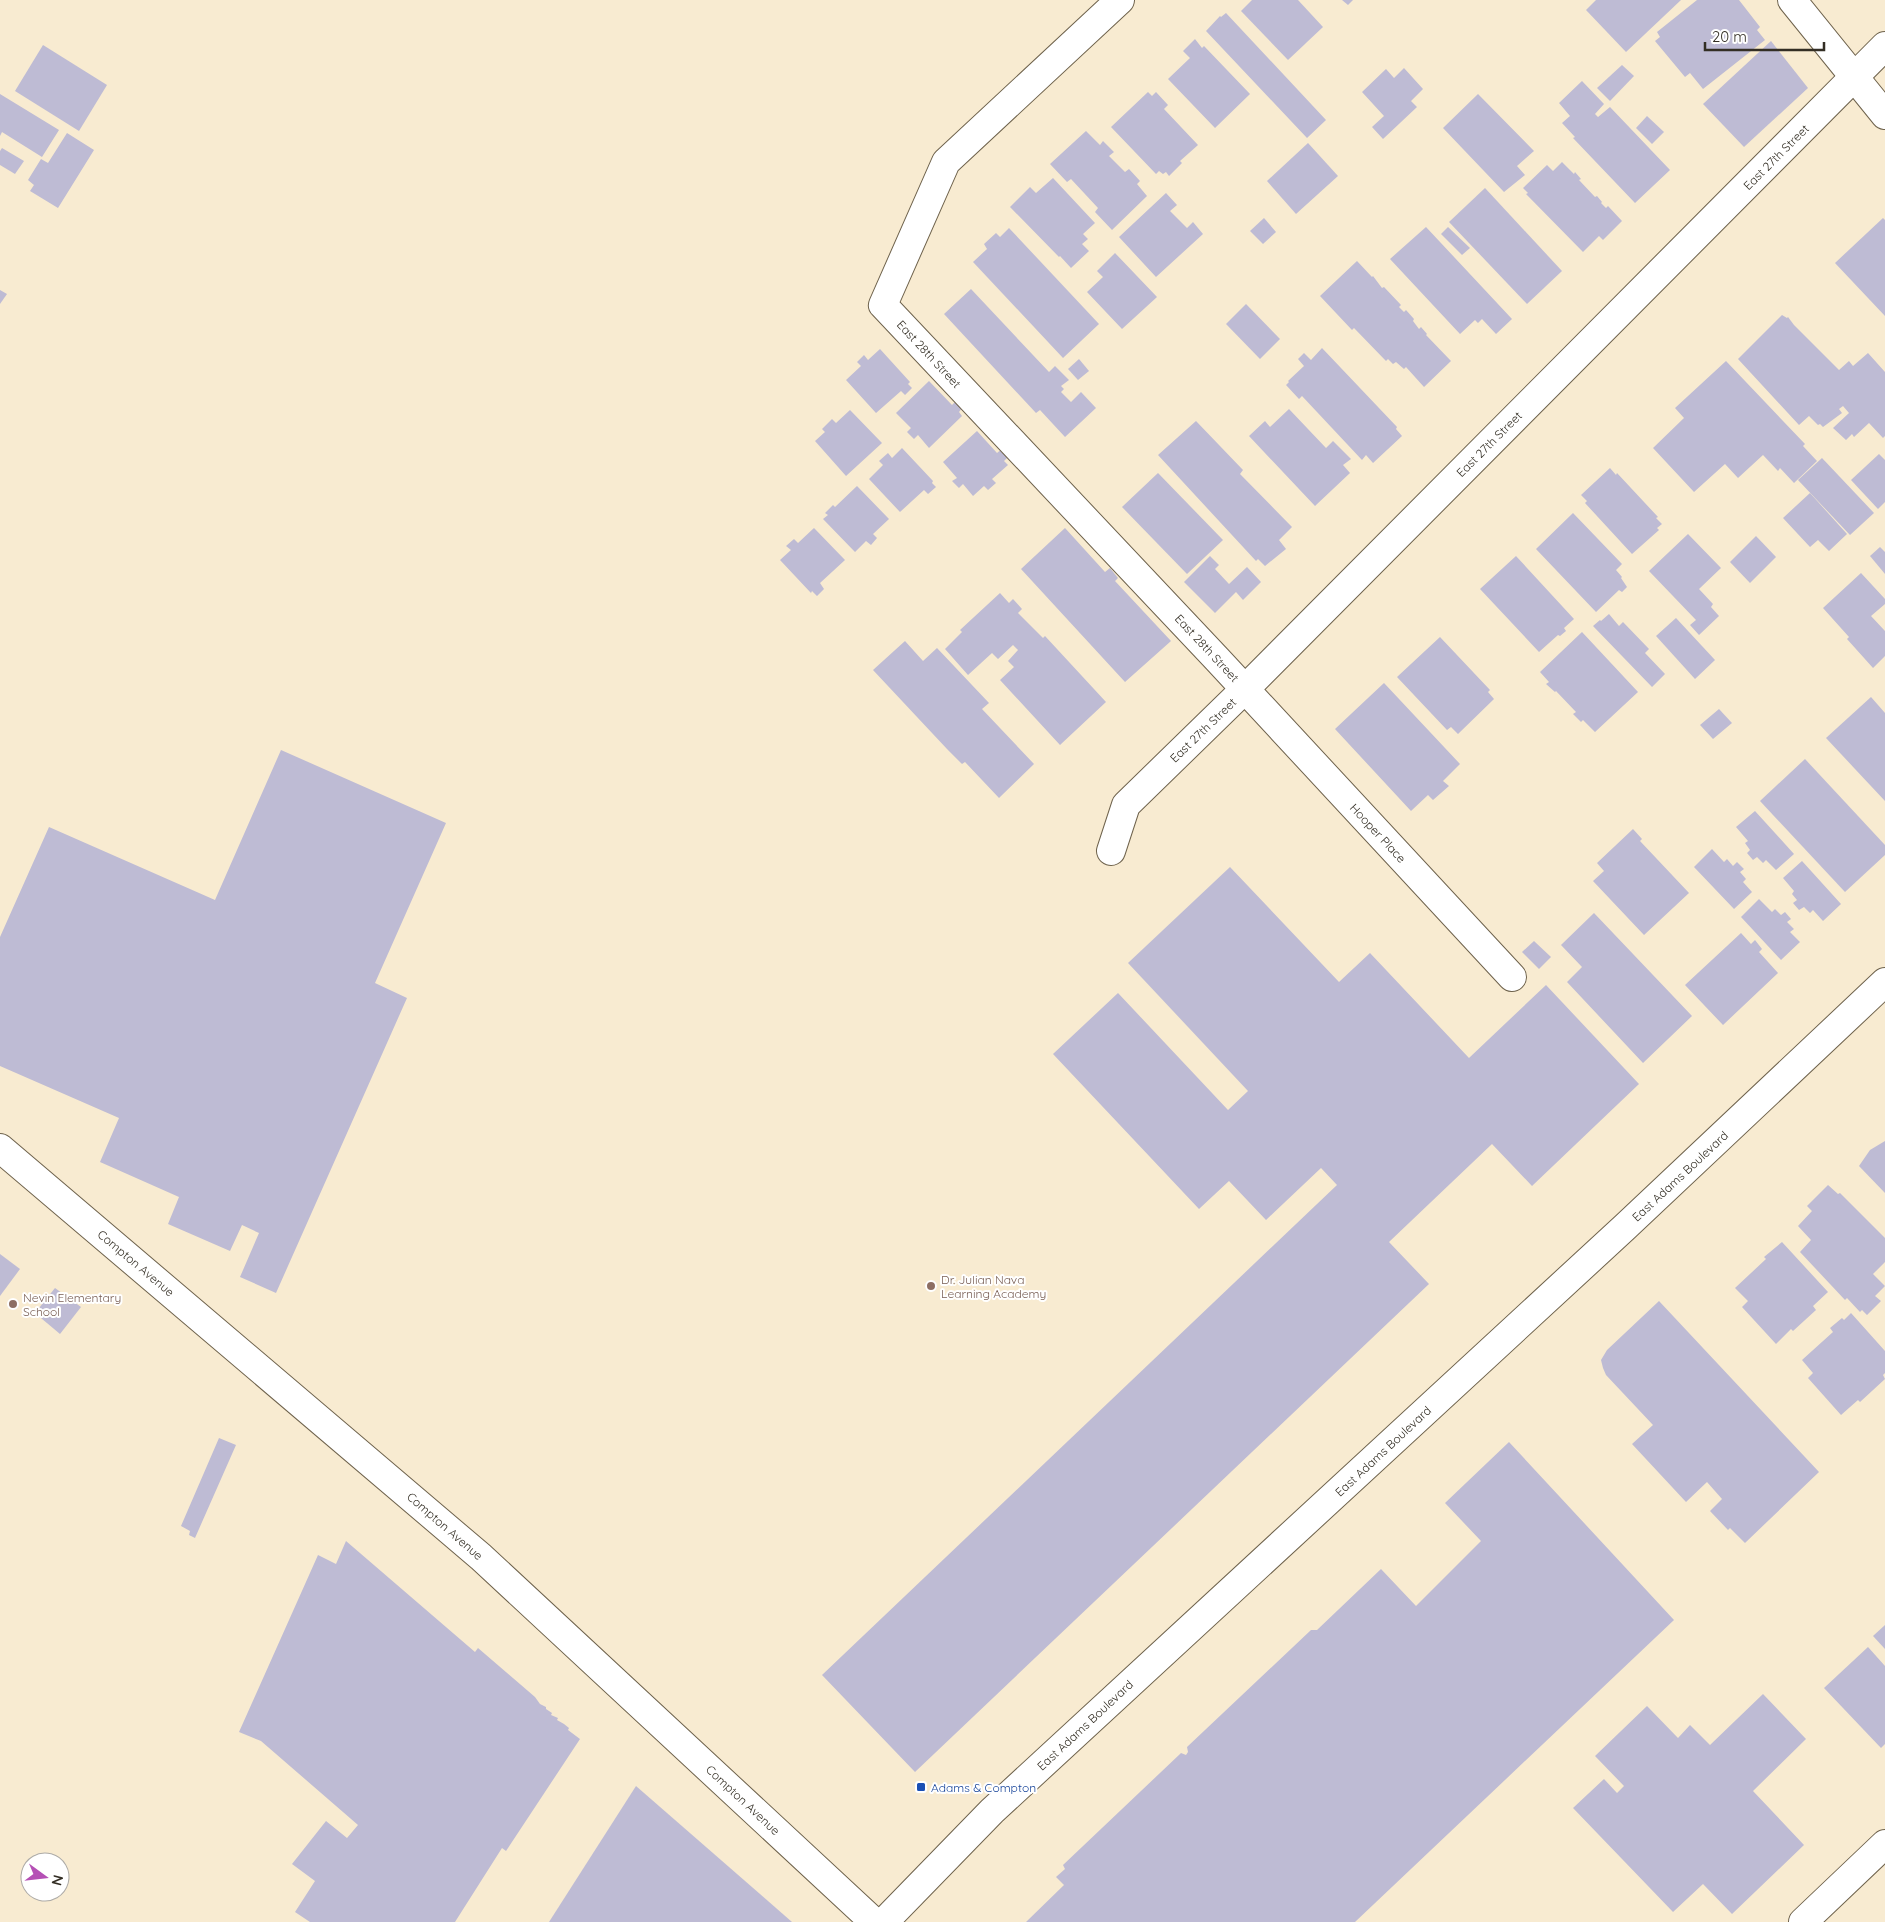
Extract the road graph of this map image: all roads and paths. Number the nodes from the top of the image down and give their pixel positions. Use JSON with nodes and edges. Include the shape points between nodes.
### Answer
{"nodes":[{"id":1,"x":1120,"y":0,"type":"edge"},
{"id":2,"x":1792,"y":0,"type":"edge"},
{"id":3,"x":1885,"y":46,"type":"edge"},
{"id":4,"x":1854,"y":78,"type":"junction"},
{"id":5,"x":1885,"y":115,"type":"edge"},
{"id":6,"x":1245,"y":689,"type":"junction"},
{"id":7,"x":1111,"y":851,"type":"dead end"},
{"id":8,"x":1512,"y":977,"type":"dead end"},
{"id":9,"x":1885,"y":982,"type":"edge"},
{"id":10,"x":0,"y":1148,"type":"edge"},
{"id":11,"x":1885,"y":1844,"type":"edge"},
{"id":12,"x":874,"y":1922,"type":"edge"},
{"id":13,"x":884,"y":1922,"type":"edge"},
{"id":14,"x":1803,"y":1922,"type":"edge"}],
"edges":[{"from":1,"to":6,"type":"street","name":"East 28th Street","via":[[946,162],[883,305]]},
{"from":2,"to":4,"type":"street"},
{"from":3,"to":4,"type":"street","name":"East 27th Street"},
{"from":4,"to":5,"type":"street"},
{"from":4,"to":6,"type":"street","name":"East 27th Street"},
{"from":6,"to":7,"type":"street","name":"East 27th Street","via":[[1126,805]]},
{"from":6,"to":8,"type":"street","name":"Hooper Place"},
{"from":9,"to":13,"type":"street","name":"East Adams Boulevard","via":[[1625,1227],[992,1811]]},
{"from":10,"to":12,"type":"street","name":"Compton Avenue","via":[[481,1557]]},
{"from":11,"to":14,"type":"street"}]}
